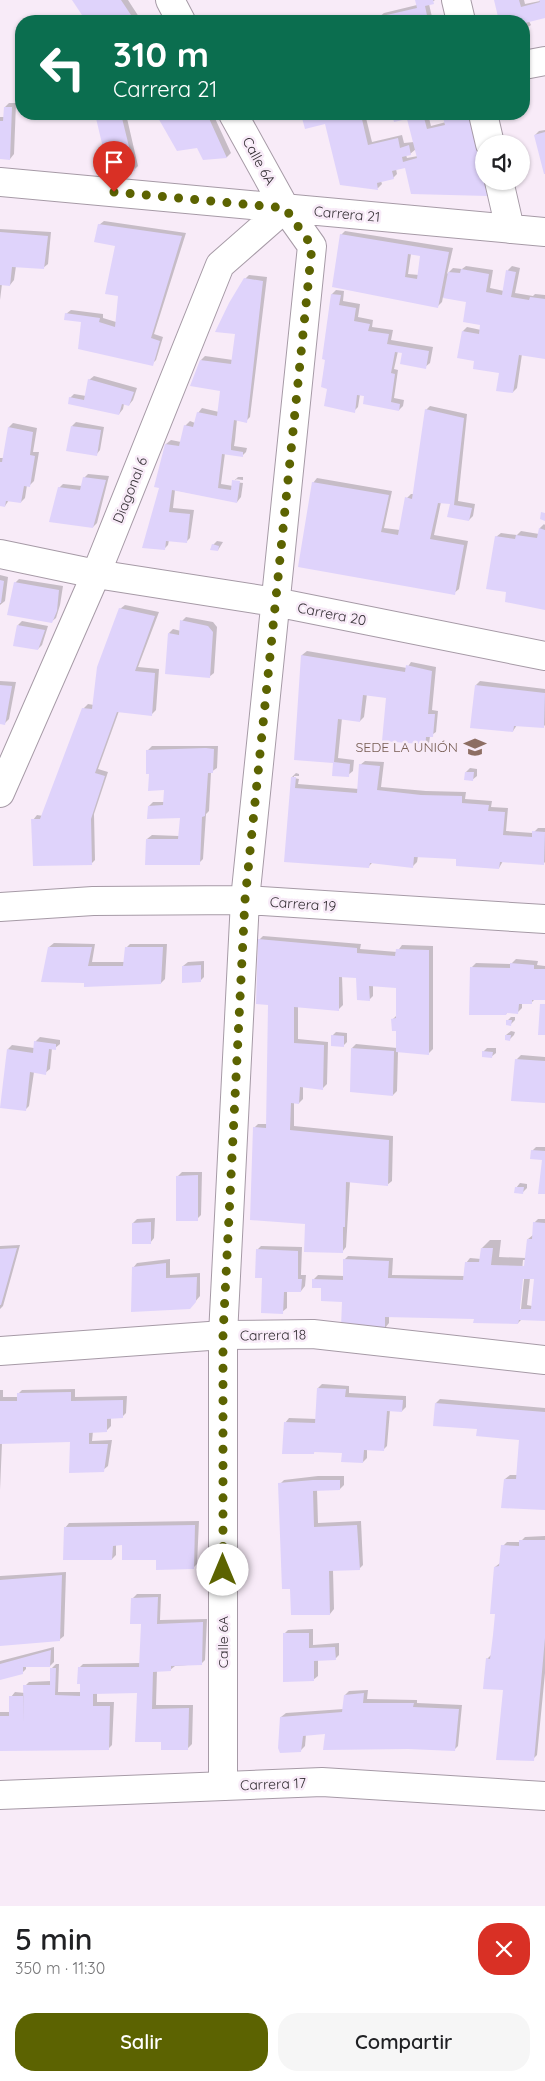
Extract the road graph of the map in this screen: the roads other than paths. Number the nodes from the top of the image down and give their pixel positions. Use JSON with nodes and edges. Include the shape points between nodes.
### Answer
{"nodes":[{"id":1,"x":170,"y":0,"type":"edge"},
{"id":2,"x":456,"y":0,"type":"edge"},
{"id":3,"x":179,"y":15,"type":"edge"},
{"id":4,"x":460,"y":15,"type":"edge"},
{"id":5,"x":545,"y":61,"type":"edge"},
{"id":6,"x":530,"y":63,"type":"edge"},
{"id":7,"x":236,"y":120,"type":"edge"},
{"id":8,"x":484,"y":120,"type":"edge"},
{"id":9,"x":488,"y":135,"type":"edge"},
{"id":10,"x":0,"y":182,"type":"edge"},
{"id":11,"x":500,"y":190,"type":"edge"},
{"id":12,"x":285,"y":208,"type":"junction"},
{"id":13,"x":510,"y":229,"type":"junction"},
{"id":14,"x":545,"y":232,"type":"edge"},
{"id":15,"x":0,"y":554,"type":"edge"},
{"id":16,"x":96,"y":574,"type":"junction"},
{"id":17,"x":275,"y":602,"type":"junction"},
{"id":18,"x":545,"y":656,"type":"edge"},
{"id":19,"x":0,"y":793,"type":"edge"},
{"id":20,"x":245,"y":900,"type":"junction"},
{"id":21,"x":0,"y":907,"type":"edge"},
{"id":22,"x":545,"y":919,"type":"edge"},
{"id":23,"x":223,"y":1335,"type":"junction"},
{"id":24,"x":0,"y":1351,"type":"edge"},
{"id":25,"x":545,"y":1360,"type":"edge"},
{"id":26,"x":223,"y":1786,"type":"junction"},
{"id":27,"x":0,"y":1795,"type":"edge"},
{"id":28,"x":545,"y":1796,"type":"edge"}],
"edges":[{"from":1,"to":3,"type":"street"},
{"from":2,"to":4,"type":"street"},
{"from":5,"to":6,"type":"street"},
{"from":7,"to":12,"type":"street","name":"Calle 6A"},
{"from":8,"to":9,"type":"street"},
{"from":10,"to":12,"type":"street","name":"Carrera 21"},
{"from":11,"to":13,"type":"street"},
{"from":12,"to":13,"type":"street","name":"Carrera 21"},
{"from":12,"to":16,"type":"street","name":"Diagonal 6","via":[[220,265]]},
{"from":12,"to":17,"type":"street","name":"Calle 6A","via":[[312,246]]},
{"from":13,"to":14,"type":"street","name":"Carrera 21"},
{"from":15,"to":16,"type":"street","name":"Carrera 20"},
{"from":16,"to":17,"type":"street","name":"Carrera 20"},
{"from":16,"to":19,"type":"street","name":"Diagonal 6"},
{"from":17,"to":18,"type":"street","name":"Carrera 20"},
{"from":17,"to":20,"type":"street","name":"Calle 6A"},
{"from":20,"to":21,"type":"street","name":"Carrera 19","via":[[93,901]]},
{"from":20,"to":22,"type":"street","name":"Carrera 19"},
{"from":20,"to":23,"type":"street","name":"Calle 6A"},
{"from":23,"to":24,"type":"street","name":"Carrera 18"},
{"from":23,"to":25,"type":"street","name":"Carrera 18","via":[[313,1334]]},
{"from":23,"to":26,"type":"street","name":"Calle 6A"},
{"from":26,"to":27,"type":"street","name":"Carrera 17"},
{"from":26,"to":28,"type":"street","name":"Carrera 17","via":[[322,1782]]}]}
